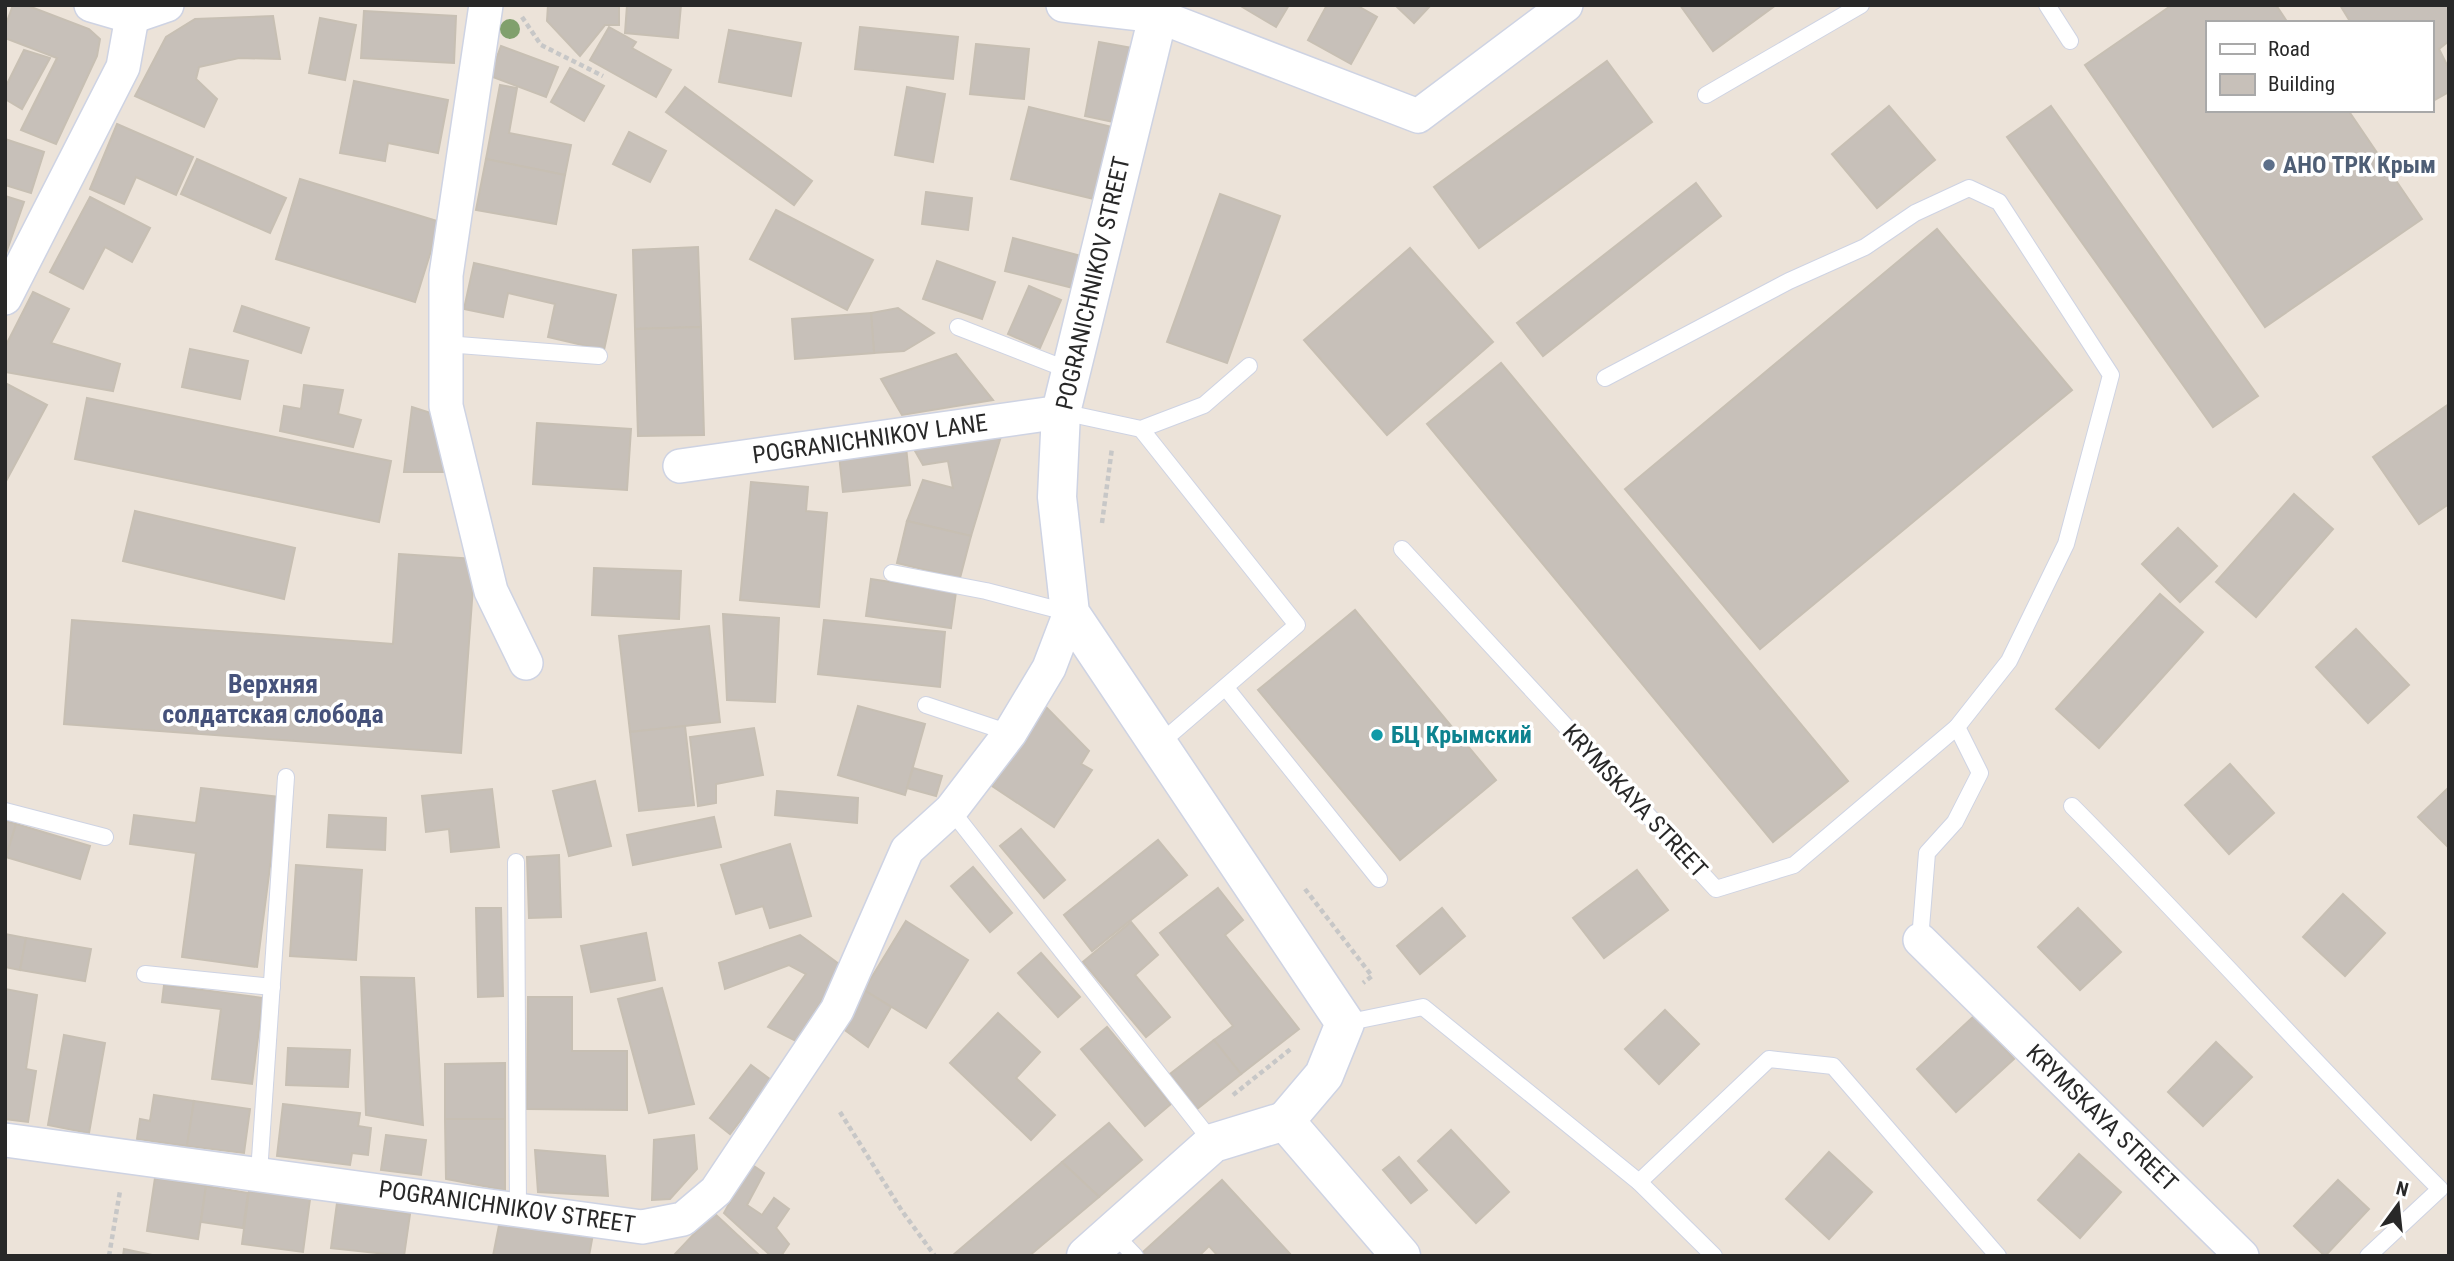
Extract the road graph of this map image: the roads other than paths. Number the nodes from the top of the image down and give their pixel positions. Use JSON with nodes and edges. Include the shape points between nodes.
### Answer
{"nodes":[{"id":1,"x":91,"y":5,"type":"edge"},
{"id":2,"x":167,"y":5,"type":"edge"},
{"id":3,"x":486,"y":5,"type":"edge"},
{"id":4,"x":1063,"y":5,"type":"edge"},
{"id":5,"x":1566,"y":5,"type":"edge"},
{"id":6,"x":1861,"y":5,"type":"edge"},
{"id":7,"x":2047,"y":5,"type":"edge"},
{"id":8,"x":1160,"y":10,"type":"edge"},
{"id":9,"x":132,"y":17,"type":"junction"},
{"id":10,"x":2070,"y":41,"type":"dead end"},
{"id":11,"x":1706,"y":95,"type":"dead end"},
{"id":12,"x":5,"y":298,"type":"edge"},
{"id":13,"x":958,"y":327,"type":"dead end"},
{"id":14,"x":446,"y":344,"type":"junction"},
{"id":15,"x":599,"y":356,"type":"dead end"},
{"id":16,"x":1249,"y":366,"type":"dead end"},
{"id":17,"x":1071,"y":371,"type":"junction"},
{"id":18,"x":1605,"y":378,"type":"dead end"},
{"id":19,"x":1061,"y":412,"type":"junction"},
{"id":20,"x":1141,"y":429,"type":"junction"},
{"id":21,"x":680,"y":466,"type":"dead end"},
{"id":22,"x":1402,"y":549,"type":"dead end"},
{"id":23,"x":892,"y":573,"type":"dead end"},
{"id":24,"x":1070,"y":613,"type":"junction"},
{"id":25,"x":526,"y":663,"type":"dead end"},
{"id":26,"x":1226,"y":688,"type":"junction"},
{"id":27,"x":926,"y":705,"type":"dead end"},
{"id":28,"x":1957,"y":727,"type":"junction"},
{"id":29,"x":1010,"y":733,"type":"junction"},
{"id":30,"x":1158,"y":745,"type":"junction"},
{"id":31,"x":286,"y":777,"type":"dead end"},
{"id":32,"x":2072,"y":806,"type":"dead end"},
{"id":33,"x":951,"y":810,"type":"junction"},
{"id":34,"x":5,"y":811,"type":"edge"},
{"id":35,"x":105,"y":837,"type":"dead end"},
{"id":36,"x":516,"y":862,"type":"dead end"},
{"id":37,"x":1379,"y":879,"type":"dead end"},
{"id":38,"x":1920,"y":940,"type":"joint"},
{"id":39,"x":145,"y":974,"type":"dead end"},
{"id":40,"x":272,"y":987,"type":"junction"},
{"id":41,"x":1345,"y":1023,"type":"junction"},
{"id":42,"x":1285,"y":1121,"type":"junction"},
{"id":43,"x":5,"y":1140,"type":"edge"},
{"id":44,"x":1213,"y":1143,"type":"junction"},
{"id":45,"x":259,"y":1173,"type":"junction"},
{"id":46,"x":1639,"y":1182,"type":"junction"},
{"id":47,"x":518,"y":1210,"type":"junction"},
{"id":48,"x":1111,"y":1248,"type":"edge"},
{"id":49,"x":1401,"y":1256,"type":"edge"},
{"id":50,"x":1714,"y":1256,"type":"edge"},
{"id":51,"x":1998,"y":1256,"type":"edge"},
{"id":52,"x":2242,"y":1256,"type":"edge"},
{"id":53,"x":2368,"y":1256,"type":"edge"}],
"edges":[{"from":1,"to":9,"type":"street"},
{"from":2,"to":9,"type":"street"},
{"from":3,"to":14,"type":"street","via":[[446,275]]},
{"from":4,"to":8,"type":"street"},
{"from":5,"to":8,"type":"street","via":[[1418,116]]},
{"from":6,"to":11,"type":"lane"},
{"from":7,"to":10,"type":"lane"},
{"from":8,"to":17,"type":"street","name":"POGRANICHNIKOV STREET"},
{"from":9,"to":12,"type":"street","via":[[123,68]]},
{"from":13,"to":17,"type":"lane"},
{"from":14,"to":15,"type":"lane"},
{"from":14,"to":25,"type":"street","via":[[446,406],[478,541],[491,592]]},
{"from":16,"to":20,"type":"lane","via":[[1204,405]]},
{"from":17,"to":19,"type":"street","name":"POGRANICHNIKOV STREET"},
{"from":18,"to":28,"type":"lane","via":[[1789,281],[1865,247],[1915,213],[1969,188],[1999,202],[2111,375],[2066,544],[2008,661]]},
{"from":19,"to":20,"type":"lane"},
{"from":19,"to":21,"type":"street","name":"POGRANICHNIKOV LANE"},
{"from":19,"to":24,"type":"street","name":"POGRANICHNIKOV STREET","via":[[1057,497]]},
{"from":20,"to":26,"type":"lane","via":[[1297,625]]},
{"from":22,"to":28,"type":"lane","name":"KRYMSKAYA STREET","via":[[1716,889],[1794,865]]},
{"from":23,"to":24,"type":"lane"},
{"from":24,"to":29,"type":"street","name":"POGRANICHNIKOV STREET","via":[[1049,668]]},
{"from":24,"to":30,"type":"street"},
{"from":26,"to":30,"type":"lane"},
{"from":26,"to":37,"type":"lane"},
{"from":27,"to":29,"type":"lane"},
{"from":28,"to":38,"type":"lane","name":"KRYMSKAYA STREET","via":[[1980,773],[1955,822],[1927,853]]},
{"from":29,"to":33,"type":"street","name":"POGRANICHNIKOV STREET"},
{"from":30,"to":41,"type":"street"},
{"from":31,"to":40,"type":"lane"},
{"from":32,"to":53,"type":"lane","via":[[2440,1189]]},
{"from":33,"to":44,"type":"lane"},
{"from":33,"to":47,"type":"street","name":"POGRANICHNIKOV STREET","via":[[906,850],[837,1010],[716,1191],[683,1219],[642,1227]]},
{"from":34,"to":35,"type":"lane"},
{"from":36,"to":47,"type":"lane"},
{"from":38,"to":52,"type":"street","name":"KRYMSKAYA STREET"},
{"from":39,"to":40,"type":"lane"},
{"from":40,"to":45,"type":"lane"},
{"from":41,"to":42,"type":"street","via":[[1324,1075]]},
{"from":41,"to":46,"type":"lane","via":[[1423,1007]]},
{"from":42,"to":44,"type":"street"},
{"from":42,"to":49,"type":"street"},
{"from":43,"to":45,"type":"street","name":"POGRANICHNIKOV STREET"},
{"from":44,"to":48,"type":"street"},
{"from":45,"to":47,"type":"street","name":"POGRANICHNIKOV STREET"},
{"from":46,"to":50,"type":"lane"},
{"from":46,"to":51,"type":"lane","via":[[1769,1059],[1833,1066]]}]}
